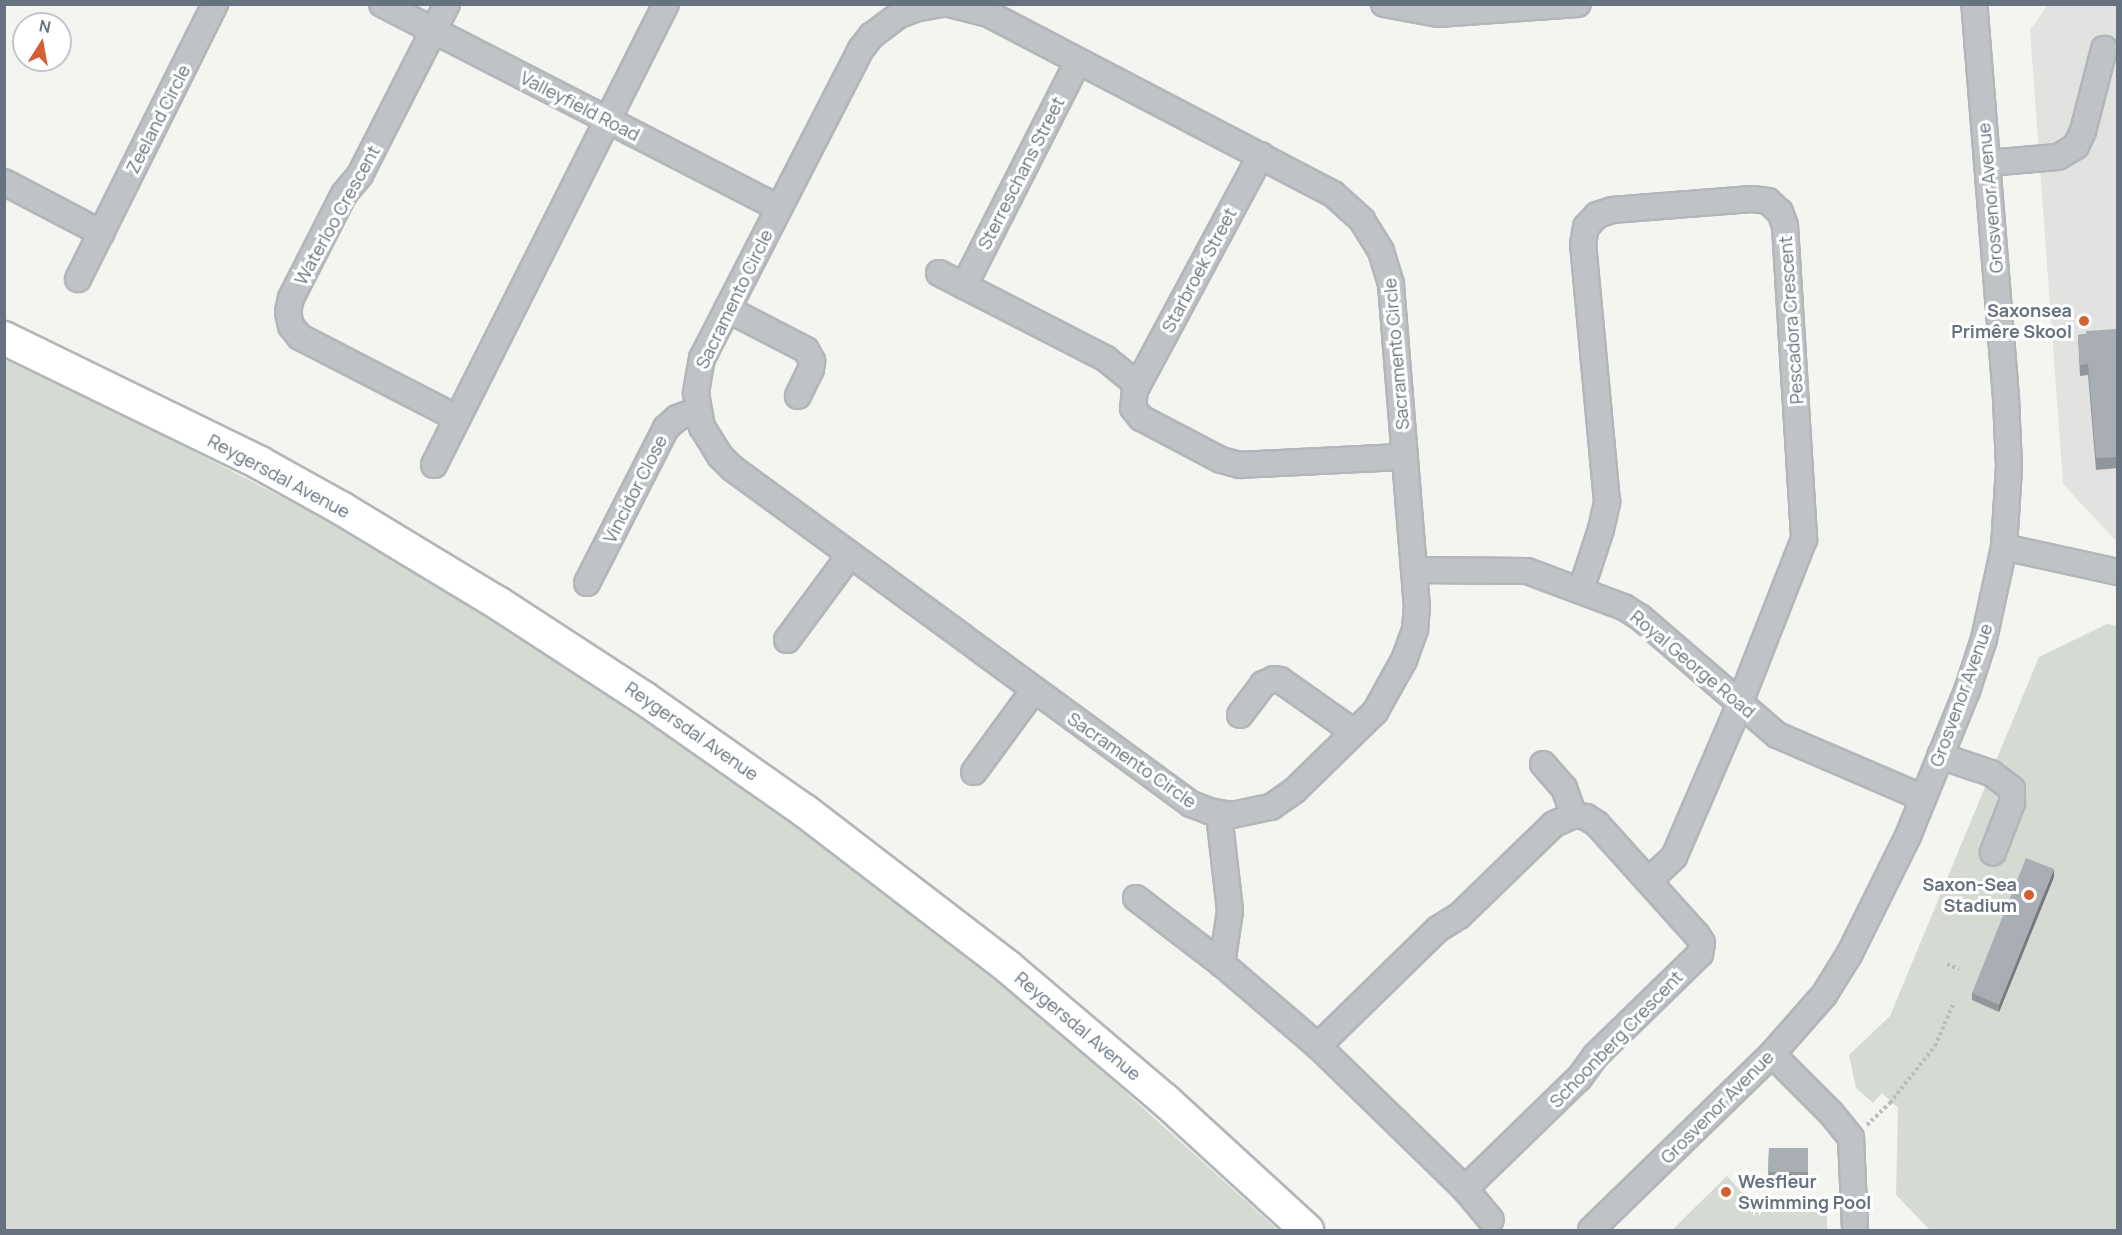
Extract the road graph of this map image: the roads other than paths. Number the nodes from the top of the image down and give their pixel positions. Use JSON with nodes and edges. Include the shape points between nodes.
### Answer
{"nodes":[{"id":1,"x":215,"y":4,"type":"edge"},
{"id":2,"x":382,"y":4,"type":"edge"},
{"id":3,"x":447,"y":4,"type":"edge"},
{"id":4,"x":666,"y":4,"type":"edge"},
{"id":5,"x":942,"y":4,"type":"edge"},
{"id":6,"x":949,"y":4,"type":"edge"},
{"id":7,"x":1384,"y":4,"type":"edge"},
{"id":8,"x":1578,"y":4,"type":"edge"},
{"id":9,"x":1974,"y":4,"type":"edge"},
{"id":10,"x":1540,"y":6,"type":"edge"},
{"id":11,"x":915,"y":7,"type":"edge"},
{"id":12,"x":434,"y":31,"type":"junction"},
{"id":13,"x":2104,"y":50,"type":"dead end"},
{"id":14,"x":1078,"y":61,"type":"junction"},
{"id":15,"x":607,"y":120,"type":"junction"},
{"id":16,"x":1261,"y":155,"type":"junction"},
{"id":17,"x":1987,"y":163,"type":"junction"},
{"id":18,"x":4,"y":182,"type":"edge"},
{"id":19,"x":779,"y":208,"type":"junction"},
{"id":20,"x":101,"y":234,"type":"junction"},
{"id":21,"x":939,"y":273,"type":"dead end"},
{"id":22,"x":78,"y":279,"type":"dead end"},
{"id":23,"x":964,"y":286,"type":"junction"},
{"id":24,"x":726,"y":309,"type":"junction"},
{"id":25,"x":4,"y":338,"type":"edge"},
{"id":26,"x":1138,"y":385,"type":"junction"},
{"id":27,"x":798,"y":396,"type":"dead end"},
{"id":28,"x":698,"y":410,"type":"junction"},
{"id":29,"x":457,"y":418,"type":"junction"},
{"id":30,"x":1405,"y":457,"type":"junction"},
{"id":31,"x":434,"y":465,"type":"dead end"},
{"id":32,"x":2004,"y":547,"type":"junction"},
{"id":33,"x":850,"y":555,"type":"junction"},
{"id":34,"x":1414,"y":570,"type":"junction"},
{"id":35,"x":2118,"y":572,"type":"edge"},
{"id":36,"x":587,"y":583,"type":"dead end"},
{"id":37,"x":1581,"y":590,"type":"junction"},
{"id":38,"x":787,"y":640,"type":"dead end"},
{"id":39,"x":1034,"y":690,"type":"junction"},
{"id":40,"x":1739,"y":703,"type":"junction"},
{"id":41,"x":1240,"y":715,"type":"dead end"},
{"id":42,"x":1354,"y":732,"type":"junction"},
{"id":43,"x":1940,"y":756,"type":"junction"},
{"id":44,"x":1543,"y":764,"type":"dead end"},
{"id":45,"x":974,"y":772,"type":"dead end"},
{"id":46,"x":1923,"y":798,"type":"junction"},
{"id":47,"x":1219,"y":814,"type":"junction"},
{"id":48,"x":1574,"y":815,"type":"junction"},
{"id":49,"x":1993,"y":852,"type":"dead end"},
{"id":50,"x":1648,"y":881,"type":"junction"},
{"id":51,"x":1136,"y":898,"type":"dead end"},
{"id":52,"x":1222,"y":964,"type":"junction"},
{"id":53,"x":1318,"y":1046,"type":"junction"},
{"id":54,"x":1772,"y":1054,"type":"junction"},
{"id":55,"x":1465,"y":1189,"type":"junction"},
{"id":56,"x":1491,"y":1220,"type":"dead end"},
{"id":57,"x":1307,"y":1230,"type":"edge"},
{"id":58,"x":1591,"y":1230,"type":"edge"},
{"id":59,"x":1856,"y":1230,"type":"edge"}],
"edges":[{"from":1,"to":20,"type":"street","name":"Zeeland Circle"},
{"from":2,"to":12,"type":"street","name":"Valleyfield Road"},
{"from":3,"to":12,"type":"street"},
{"from":4,"to":15,"type":"street"},
{"from":5,"to":11,"type":"street","name":"Sacramento Circle"},
{"from":6,"to":14,"type":"street","name":"Sacramento Circle","via":[[989,14]]},
{"from":7,"to":10,"type":"street","via":[[1438,14]]},
{"from":8,"to":10,"type":"street"},
{"from":9,"to":17,"type":"street","name":"Grosvenor Avenue"},
{"from":11,"to":19,"type":"street","name":"Sacramento Circle","via":[[885,24],[861,49]]},
{"from":12,"to":15,"type":"street","name":"Valleyfield Road"},
{"from":12,"to":29,"type":"street","name":"Waterloo Crescent","via":[[360,175],[344,194],[291,298],[288,312],[291,326],[300,337]]},
{"from":13,"to":17,"type":"street","via":[[2076,146],[2058,158]]},
{"from":14,"to":16,"type":"street","name":"Sacramento Circle"},
{"from":14,"to":23,"type":"street","name":"Sterreschans Street"},
{"from":15,"to":19,"type":"street","name":"Valleyfield Road"},
{"from":15,"to":29,"type":"street"},
{"from":16,"to":26,"type":"street","name":"Starbroek Street"},
{"from":16,"to":30,"type":"street","name":"Sacramento Circle","via":[[1333,194],[1362,220],[1381,250],[1391,284]]},
{"from":17,"to":32,"type":"street","name":"Grosvenor Avenue","via":[[2008,432]]},
{"from":18,"to":20,"type":"street"},
{"from":19,"to":24,"type":"street","name":"Sacramento Circle"},
{"from":20,"to":22,"type":"street","name":"Zeeland Circle"},
{"from":21,"to":23,"type":"street"},
{"from":23,"to":26,"type":"street","via":[[1106,359]]},
{"from":24,"to":27,"type":"street","via":[[806,350],[811,369]]},
{"from":24,"to":28,"type":"street","name":"Sacramento Circle","via":[[697,375]]},
{"from":25,"to":57,"type":"main road","name":"Reygersdal Avenue","via":[[168,417],[330,502],[498,603],[644,698],[814,817],[1008,968],[1165,1100]]},
{"from":26,"to":30,"type":"street","via":[[1132,402],[1141,418],[1231,463],[1250,466]]},
{"from":28,"to":33,"type":"street","name":"Sacramento Circle","via":[[710,442],[732,468]]},
{"from":28,"to":36,"type":"street","name":"Vincidor Close","via":[[677,418],[666,428]]},
{"from":29,"to":31,"type":"street"},
{"from":30,"to":34,"type":"street","name":"Sacramento Circle"},
{"from":32,"to":35,"type":"street"},
{"from":32,"to":43,"type":"street","name":"Grosvenor Avenue","via":[[1984,639]]},
{"from":33,"to":38,"type":"street"},
{"from":33,"to":39,"type":"street","name":"Sacramento Circle"},
{"from":34,"to":37,"type":"street","name":"Royal George Road","via":[[1527,571]]},
{"from":34,"to":42,"type":"street","name":"Sacramento Circle","via":[[1417,608],[1410,645],[1375,712]]},
{"from":37,"to":40,"type":"street","name":"Royal George Road","via":[[1641,618]]},
{"from":37,"to":40,"type":"street","name":"Pescadora Crescent","via":[[1607,502],[1583,244],[1586,227],[1597,215],[1612,210],[1768,201],[1780,212],[1785,226],[1805,530],[1798,559]]},
{"from":39,"to":45,"type":"street"},
{"from":39,"to":47,"type":"street","name":"Sacramento Circle","via":[[1191,804]]},
{"from":40,"to":46,"type":"street","name":"Royal George Road","via":[[1789,742]]},
{"from":40,"to":50,"type":"street","via":[[1674,857]]},
{"from":41,"to":42,"type":"street","via":[[1263,684],[1274,679]]},
{"from":42,"to":47,"type":"street","name":"Sacramento Circle","via":[[1284,800],[1251,813]]},
{"from":43,"to":46,"type":"street","name":"Grosvenor Avenue"},
{"from":43,"to":49,"type":"street","via":[[1991,773],[2012,789],[2012,803]]},
{"from":44,"to":48,"type":"street","via":[[1564,788]]},
{"from":46,"to":54,"type":"street","name":"Grosvenor Avenue","via":[[1878,901],[1850,953],[1824,995]]},
{"from":47,"to":52,"type":"street","via":[[1230,911]]},
{"from":48,"to":50,"type":"street","name":"Schoonberg Crescent","via":[[1597,824]]},
{"from":48,"to":53,"type":"street","via":[[1554,824]]},
{"from":50,"to":55,"type":"street","name":"Schoonberg Crescent","via":[[1697,935],[1702,943],[1700,954]]},
{"from":51,"to":52,"type":"street"},
{"from":52,"to":53,"type":"street"},
{"from":53,"to":55,"type":"street"},
{"from":54,"to":58,"type":"street","name":"Grosvenor Avenue"},
{"from":54,"to":59,"type":"street","via":[[1851,1138]]},
{"from":55,"to":56,"type":"street"}]}
